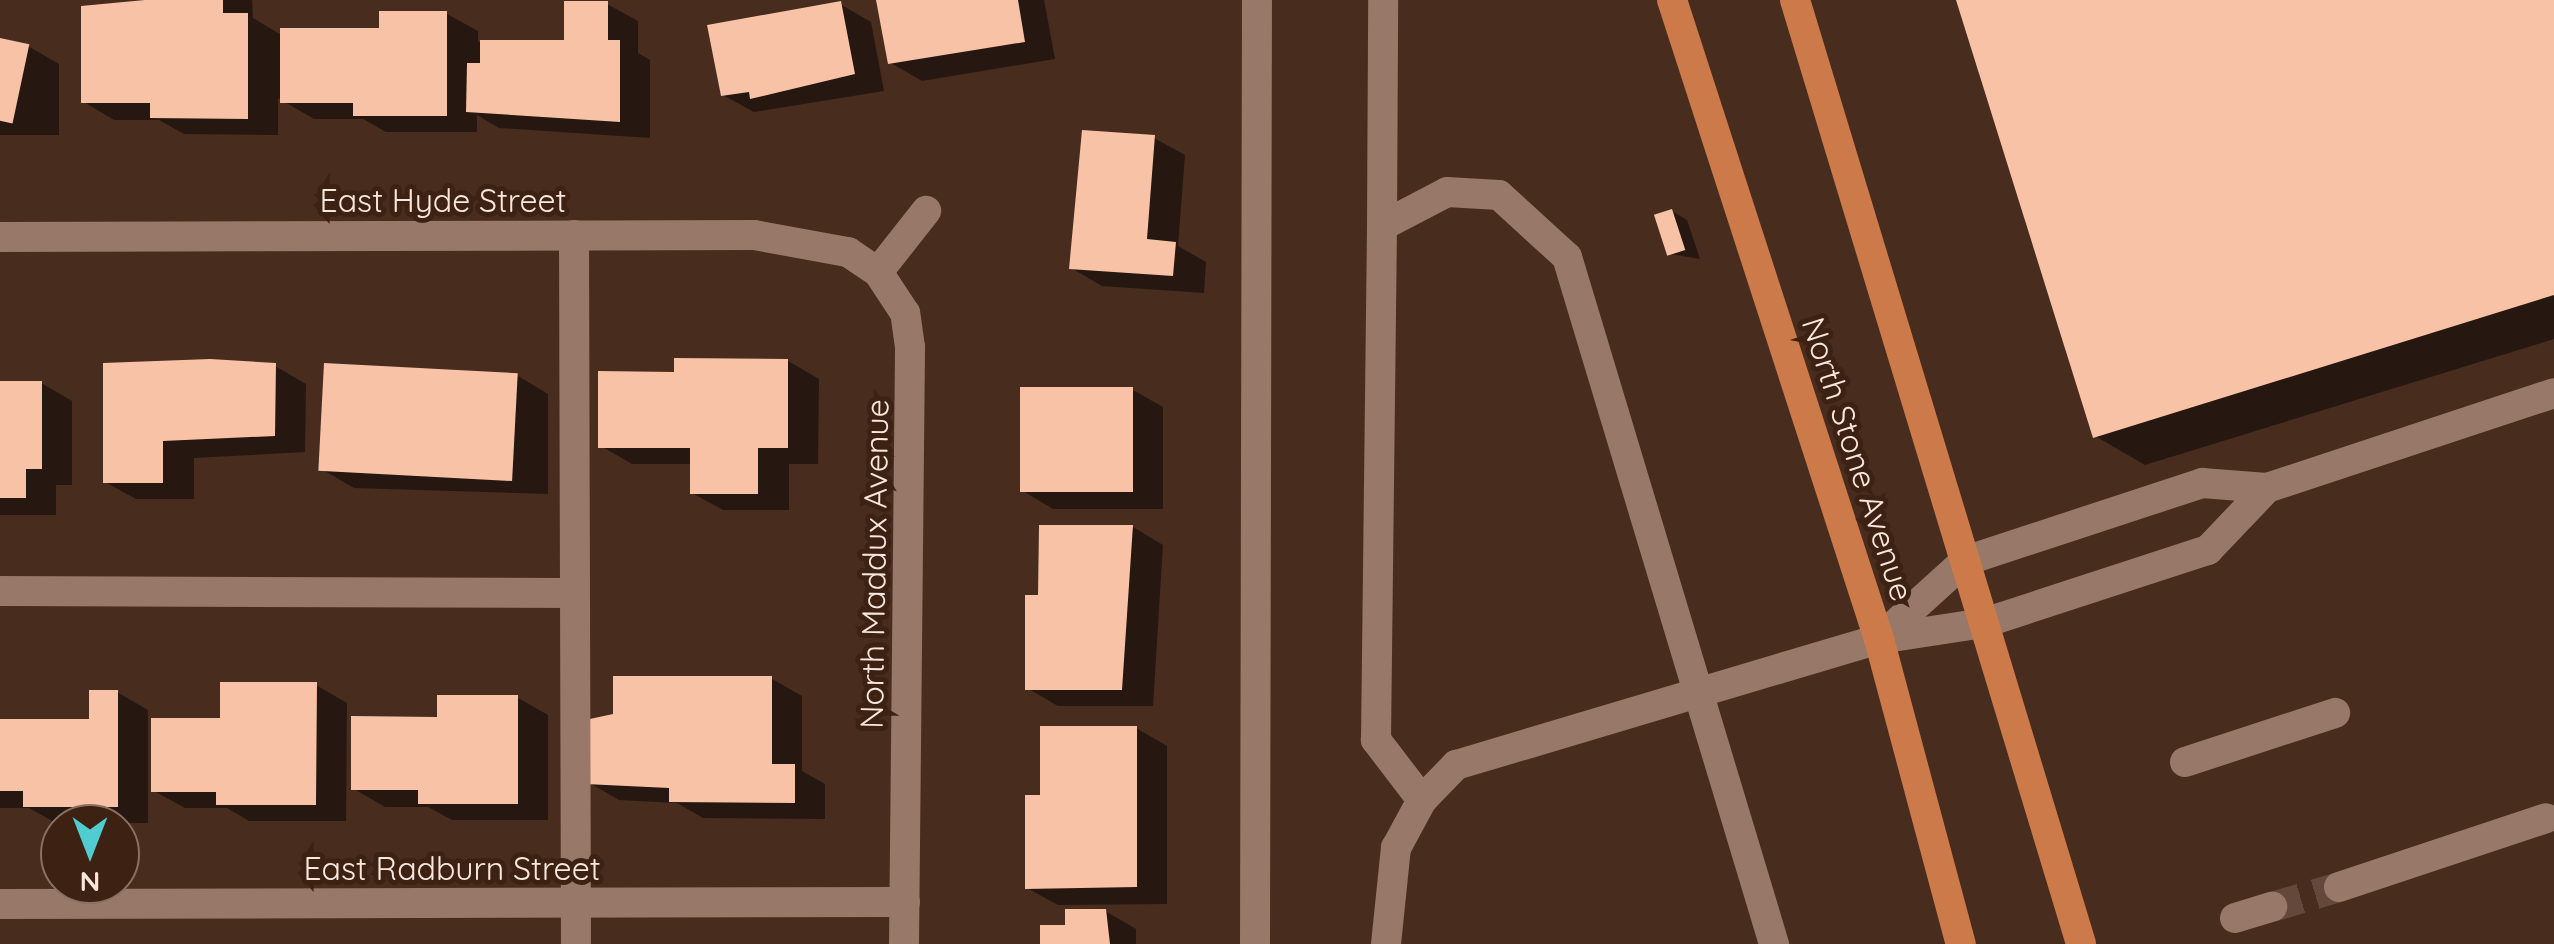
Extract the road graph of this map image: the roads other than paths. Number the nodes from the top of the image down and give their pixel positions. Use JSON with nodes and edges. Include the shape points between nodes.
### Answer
{"nodes":[{"id":1,"x":1257,"y":0,"type":"edge"},
{"id":2,"x":1383,"y":0,"type":"edge"},
{"id":3,"x":1672,"y":0,"type":"edge"},
{"id":4,"x":1795,"y":0,"type":"edge"},
{"id":5,"x":926,"y":211,"type":"dead end"},
{"id":6,"x":1382,"y":226,"type":"junction"},
{"id":7,"x":574,"y":235,"type":"junction"},
{"id":8,"x":0,"y":237,"type":"edge"},
{"id":9,"x":878,"y":272,"type":"junction"},
{"id":10,"x":2554,"y":393,"type":"edge"},
{"id":11,"x":2267,"y":488,"type":"junction"},
{"id":12,"x":1965,"y":561,"type":"junction"},
{"id":13,"x":0,"y":591,"type":"edge"},
{"id":14,"x":575,"y":593,"type":"junction"},
{"id":15,"x":1984,"y":623,"type":"junction"},
{"id":16,"x":1879,"y":639,"type":"junction"},
{"id":17,"x":1699,"y":692,"type":"junction"},
{"id":18,"x":2336,"y":713,"type":"dead end"},
{"id":19,"x":2186,"y":762,"type":"dead end"},
{"id":20,"x":1422,"y":800,"type":"junction"},
{"id":21,"x":2546,"y":818,"type":"dead end"},
{"id":22,"x":2339,"y":887,"type":"tunnel mouth"},
{"id":23,"x":905,"y":902,"type":"junction"},
{"id":24,"x":577,"y":903,"type":"junction"},
{"id":25,"x":0,"y":904,"type":"edge"},
{"id":26,"x":2272,"y":907,"type":"tunnel mouth"},
{"id":27,"x":2236,"y":918,"type":"dead end"},
{"id":28,"x":576,"y":944,"type":"edge"},
{"id":29,"x":904,"y":944,"type":"edge"},
{"id":30,"x":1255,"y":944,"type":"edge"},
{"id":31,"x":1386,"y":944,"type":"edge"},
{"id":32,"x":1774,"y":944,"type":"edge"},
{"id":33,"x":1961,"y":944,"type":"edge"},
{"id":34,"x":2081,"y":944,"type":"edge"}],
"edges":[{"from":1,"to":30,"type":"street"},
{"from":2,"to":6,"type":"street"},
{"from":3,"to":16,"type":"main road","name":"North Stone Avenue"},
{"from":4,"to":12,"type":"main road"},
{"from":5,"to":9,"type":"street"},
{"from":6,"to":17,"type":"street","via":[[1446,192],[1499,195],[1567,256]]},
{"from":6,"to":20,"type":"street","via":[[1376,740]]},
{"from":7,"to":8,"type":"street","name":"East Hyde Street"},
{"from":7,"to":9,"type":"street","name":"East Hyde Street","via":[[800,238]]},
{"from":7,"to":14,"type":"street"},
{"from":9,"to":23,"type":"street","name":"North Maddux Avenue","via":[[905,313],[910,347]]},
{"from":10,"to":11,"type":"street"},
{"from":11,"to":12,"type":"street","via":[[2202,483]]},
{"from":11,"to":15,"type":"street","via":[[2208,550]]},
{"from":12,"to":15,"type":"main road"},
{"from":12,"to":16,"type":"street"},
{"from":13,"to":14,"type":"street"},
{"from":14,"to":24,"type":"street"},
{"from":15,"to":16,"type":"street"},
{"from":15,"to":34,"type":"main road"},
{"from":16,"to":17,"type":"street"},
{"from":16,"to":33,"type":"main road","name":"North Stone Avenue"},
{"from":17,"to":20,"type":"street","via":[[1473,758]]},
{"from":17,"to":32,"type":"street"},
{"from":18,"to":19,"type":"street"},
{"from":20,"to":31,"type":"street","via":[[1396,848]]},
{"from":21,"to":22,"type":"street"},
{"from":23,"to":24,"type":"street","name":"East Radburn Street"},
{"from":23,"to":29,"type":"street","name":"North Maddux Avenue"},
{"from":24,"to":25,"type":"street","name":"East Radburn Street"},
{"from":24,"to":28,"type":"street"},
{"from":26,"to":27,"type":"street"}]}
